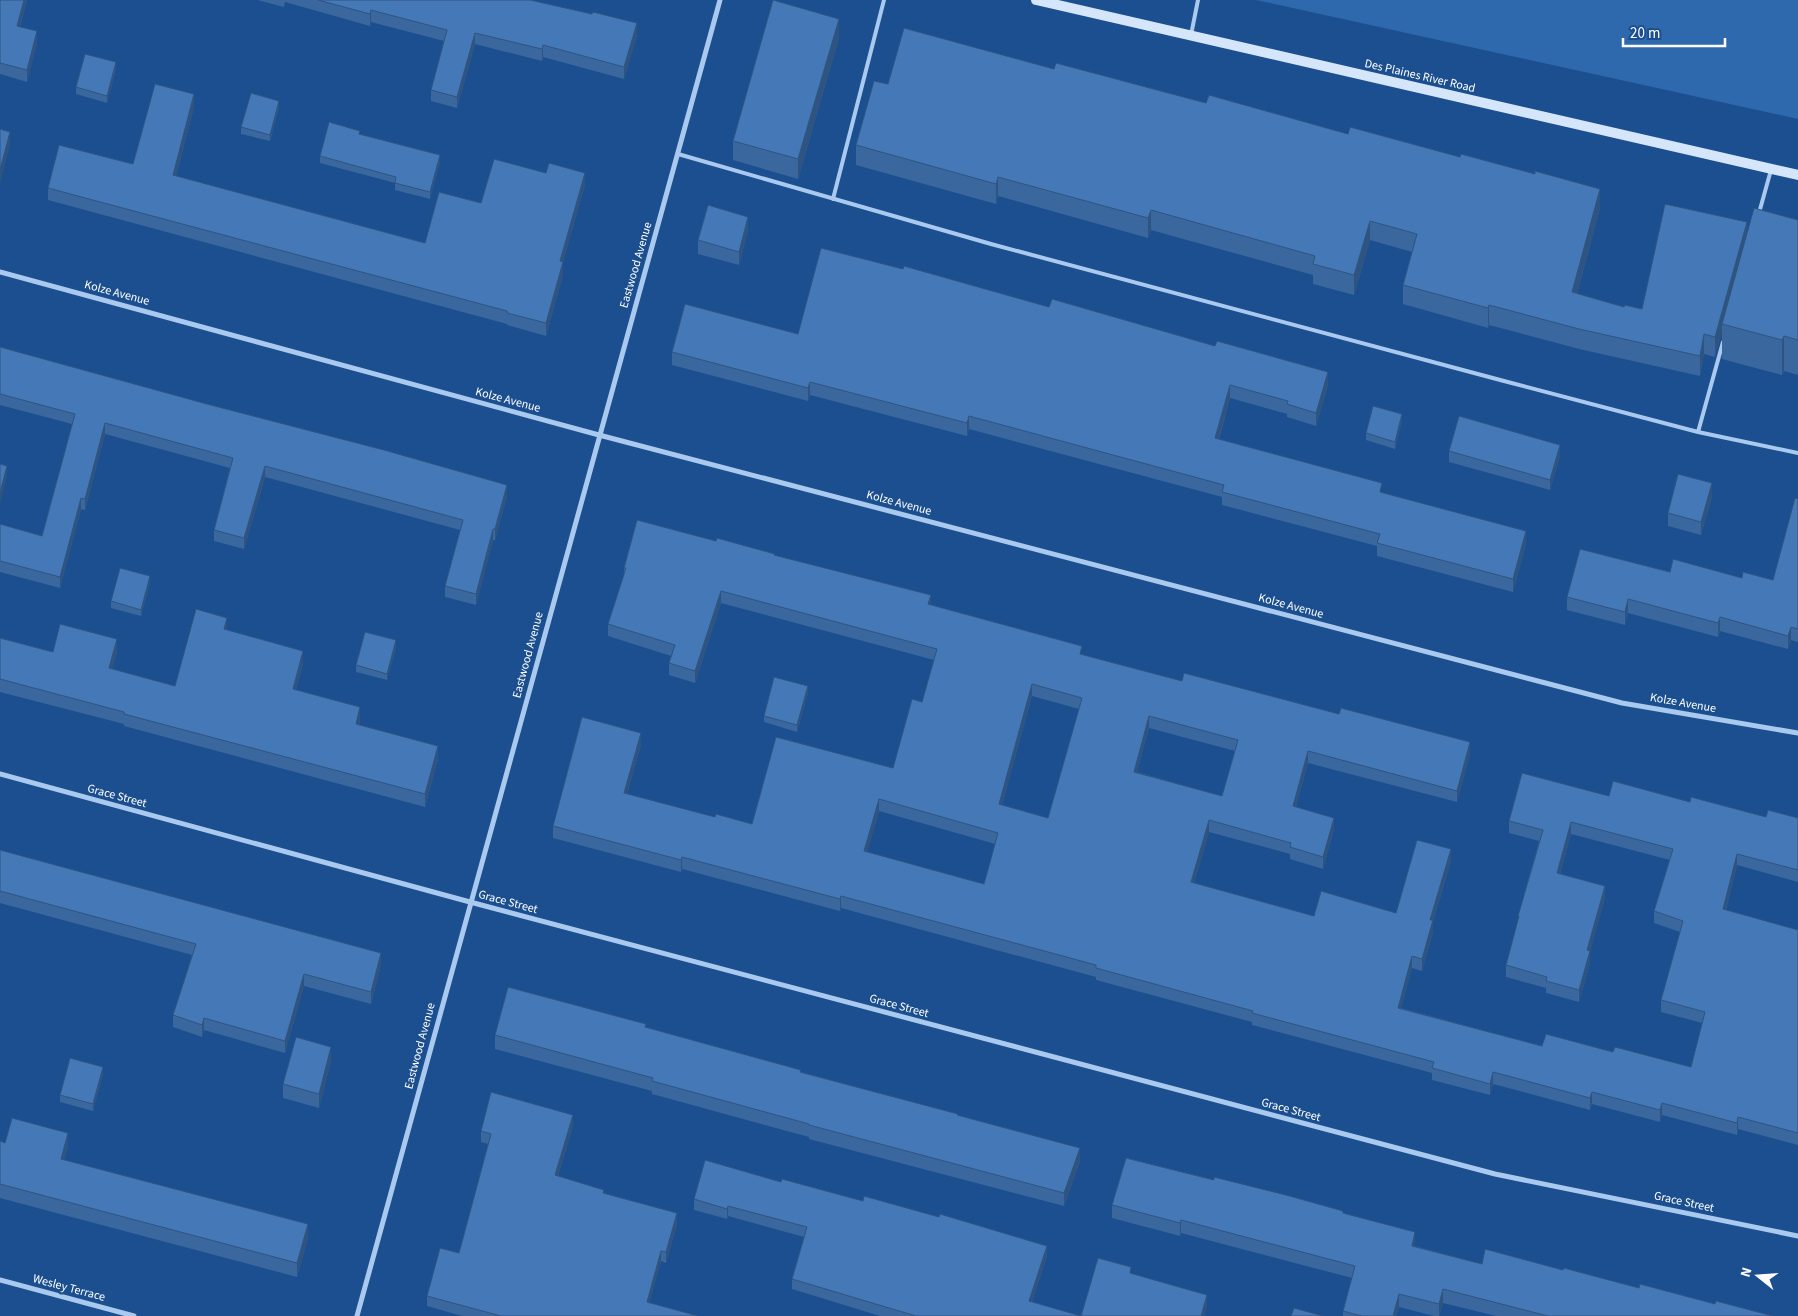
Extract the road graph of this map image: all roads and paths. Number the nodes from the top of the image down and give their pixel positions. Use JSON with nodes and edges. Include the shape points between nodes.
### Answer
{"nodes":[{"id":1,"x":720,"y":0,"type":"edge"},
{"id":2,"x":884,"y":0,"type":"edge"},
{"id":3,"x":1036,"y":0,"type":"edge"},
{"id":4,"x":1198,"y":0,"type":"edge"},
{"id":5,"x":1191,"y":36,"type":"junction"},
{"id":6,"x":678,"y":154,"type":"junction"},
{"id":7,"x":1771,"y":170,"type":"junction"},
{"id":8,"x":1798,"y":175,"type":"edge"},
{"id":9,"x":833,"y":199,"type":"junction"},
{"id":10,"x":1758,"y":216,"type":"edge"},
{"id":11,"x":0,"y":272,"type":"edge"},
{"id":12,"x":1724,"y":338,"type":"edge"},
{"id":13,"x":1698,"y":432,"type":"junction"},
{"id":14,"x":599,"y":435,"type":"junction"},
{"id":15,"x":1798,"y":452,"type":"edge"},
{"id":16,"x":1798,"y":733,"type":"edge"},
{"id":17,"x":0,"y":774,"type":"edge"},
{"id":18,"x":470,"y":902,"type":"junction"},
{"id":19,"x":1798,"y":1236,"type":"edge"},
{"id":20,"x":0,"y":1280,"type":"edge"},
{"id":21,"x":134,"y":1316,"type":"edge"},
{"id":22,"x":357,"y":1316,"type":"edge"}],
"edges":[{"from":1,"to":6,"type":"street","name":"Eastwood Avenue"},
{"from":2,"to":9,"type":"lane"},
{"from":3,"to":5,"type":"main road","name":"Des Plaines River Road"},
{"from":4,"to":5,"type":"lane"},
{"from":5,"to":7,"type":"main road","name":"Des Plaines River Road"},
{"from":6,"to":9,"type":"lane"},
{"from":6,"to":14,"type":"street","name":"Eastwood Avenue"},
{"from":7,"to":8,"type":"main road","name":"Des Plaines River Road"},
{"from":7,"to":10,"type":"lane"},
{"from":9,"to":13,"type":"lane"},
{"from":11,"to":14,"type":"street","name":"Kolze Avenue"},
{"from":12,"to":13,"type":"lane"},
{"from":13,"to":15,"type":"lane"},
{"from":14,"to":16,"type":"street","name":"Kolze Avenue","via":[[1622,703]]},
{"from":14,"to":18,"type":"street","name":"Eastwood Avenue"},
{"from":17,"to":18,"type":"street","name":"Grace Street"},
{"from":18,"to":19,"type":"street","name":"Grace Street","via":[[1495,1174]]},
{"from":18,"to":22,"type":"street","name":"Eastwood Avenue"},
{"from":20,"to":21,"type":"street","name":"Wesley Terrace"}]}
